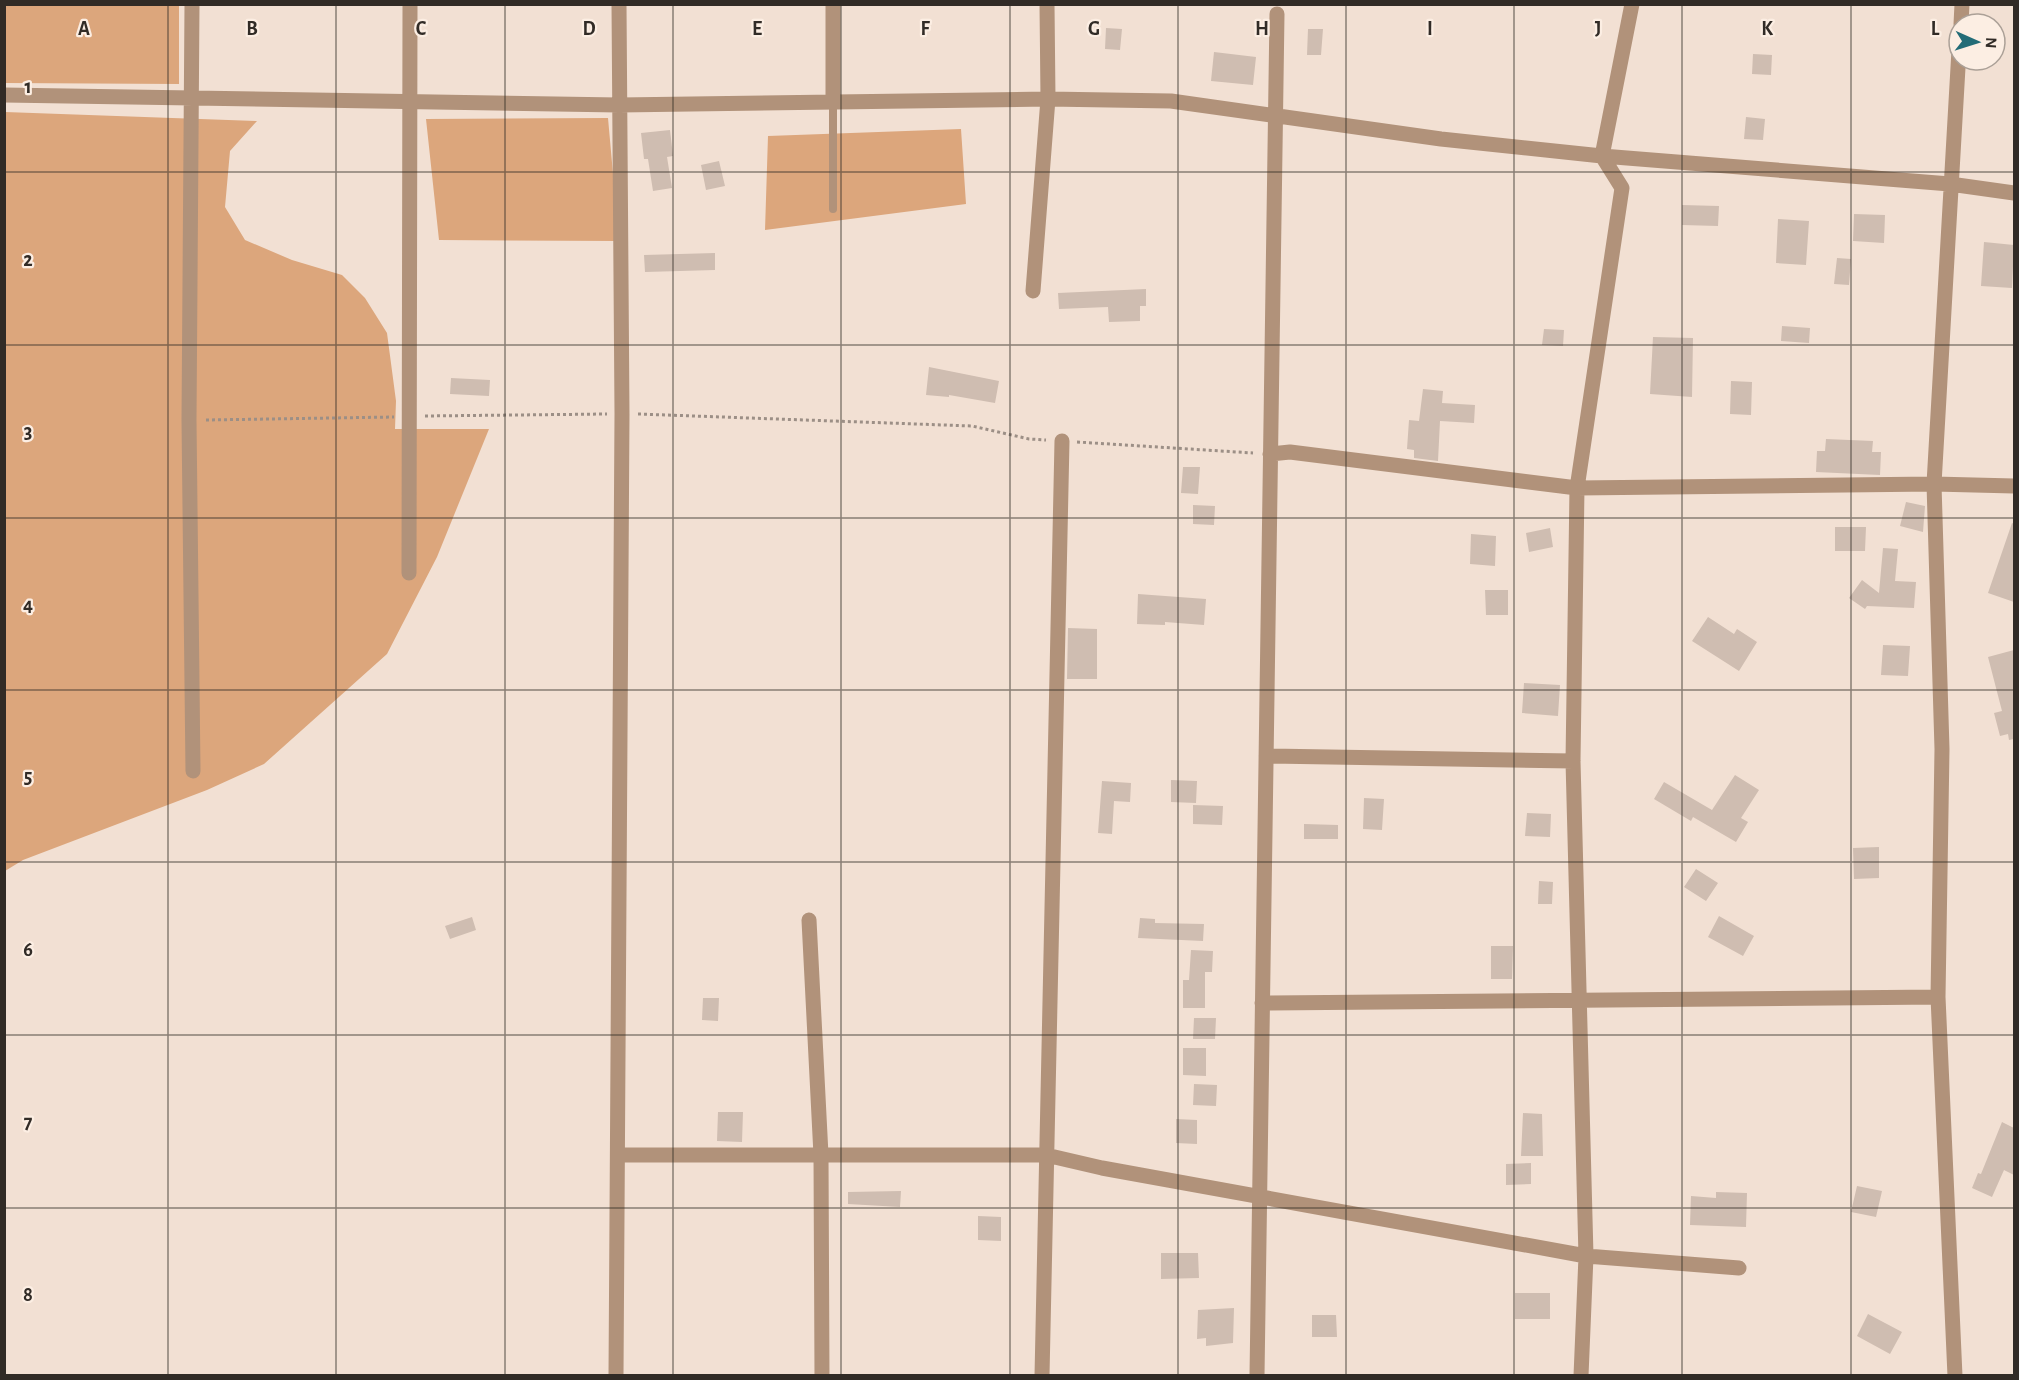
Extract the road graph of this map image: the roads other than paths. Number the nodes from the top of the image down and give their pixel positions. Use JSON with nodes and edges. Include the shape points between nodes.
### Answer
{"nodes":[{"id":1,"x":192,"y":4,"type":"edge"},
{"id":2,"x":410,"y":4,"type":"edge"},
{"id":3,"x":619,"y":4,"type":"edge"},
{"id":4,"x":833,"y":4,"type":"edge"},
{"id":5,"x":1047,"y":4,"type":"edge"},
{"id":6,"x":1632,"y":4,"type":"edge"},
{"id":7,"x":1277,"y":14,"type":"dead end"},
{"id":8,"x":1958,"y":72,"type":"edge"},
{"id":9,"x":4,"y":95,"type":"edge"},
{"id":10,"x":191,"y":98,"type":"junction"},
{"id":11,"x":1048,"y":99,"type":"junction"},
{"id":12,"x":410,"y":102,"type":"junction"},
{"id":13,"x":833,"y":102,"type":"junction"},
{"id":14,"x":619,"y":105,"type":"junction"},
{"id":15,"x":1276,"y":115,"type":"junction"},
{"id":16,"x":1602,"y":156,"type":"junction"},
{"id":17,"x":1950,"y":184,"type":"junction"},
{"id":18,"x":2014,"y":193,"type":"edge"},
{"id":19,"x":833,"y":209,"type":"dead end"},
{"id":20,"x":1033,"y":291,"type":"dead end"},
{"id":21,"x":1062,"y":441,"type":"road end"},
{"id":22,"x":1270,"y":454,"type":"junction"},
{"id":23,"x":1934,"y":484,"type":"junction"},
{"id":24,"x":2014,"y":486,"type":"edge"},
{"id":25,"x":1577,"y":488,"type":"junction"},
{"id":26,"x":409,"y":573,"type":"dead end"},
{"id":27,"x":1266,"y":756,"type":"junction"},
{"id":28,"x":1573,"y":761,"type":"junction"},
{"id":29,"x":193,"y":771,"type":"dead end"},
{"id":30,"x":809,"y":920,"type":"dead end"},
{"id":31,"x":1938,"y":998,"type":"junction"},
{"id":32,"x":1580,"y":1002,"type":"junction"},
{"id":33,"x":1262,"y":1004,"type":"junction"},
{"id":34,"x":618,"y":1155,"type":"junction"},
{"id":35,"x":821,"y":1155,"type":"junction"},
{"id":36,"x":1046,"y":1155,"type":"junction"},
{"id":37,"x":1259,"y":1196,"type":"junction"},
{"id":38,"x":1586,"y":1256,"type":"junction"},
{"id":39,"x":1739,"y":1268,"type":"dead end"},
{"id":40,"x":616,"y":1376,"type":"edge"},
{"id":41,"x":822,"y":1376,"type":"edge"},
{"id":42,"x":1042,"y":1376,"type":"edge"},
{"id":43,"x":1257,"y":1376,"type":"edge"},
{"id":44,"x":1581,"y":1376,"type":"edge"},
{"id":45,"x":1955,"y":1376,"type":"edge"}],
"edges":[{"from":1,"to":10,"type":"street"},
{"from":2,"to":12,"type":"street"},
{"from":3,"to":14,"type":"street"},
{"from":4,"to":13,"type":"street"},
{"from":5,"to":11,"type":"street"},
{"from":6,"to":16,"type":"street"},
{"from":7,"to":15,"type":"street"},
{"from":8,"to":17,"type":"street"},
{"from":9,"to":10,"type":"street"},
{"from":10,"to":12,"type":"street"},
{"from":10,"to":29,"type":"street"},
{"from":11,"to":13,"type":"street"},
{"from":11,"to":15,"type":"street","via":[[1171,101]]},
{"from":11,"to":20,"type":"street"},
{"from":12,"to":14,"type":"street"},
{"from":12,"to":26,"type":"street"},
{"from":13,"to":14,"type":"street"},
{"from":13,"to":19,"type":"lane"},
{"from":14,"to":34,"type":"street","via":[[622,414]]},
{"from":15,"to":16,"type":"street","via":[[1441,139]]},
{"from":15,"to":22,"type":"street"},
{"from":16,"to":17,"type":"street"},
{"from":16,"to":25,"type":"street","via":[[1622,188]]},
{"from":17,"to":18,"type":"street"},
{"from":17,"to":23,"type":"street"},
{"from":21,"to":36,"type":"street"},
{"from":22,"to":25,"type":"street","via":[[1290,452]]},
{"from":22,"to":27,"type":"street"},
{"from":23,"to":24,"type":"street"},
{"from":23,"to":25,"type":"street"},
{"from":23,"to":31,"type":"street","via":[[1942,749]]},
{"from":25,"to":28,"type":"street"},
{"from":27,"to":28,"type":"street"},
{"from":27,"to":33,"type":"street"},
{"from":28,"to":32,"type":"street"},
{"from":30,"to":35,"type":"street"},
{"from":31,"to":32,"type":"street"},
{"from":31,"to":45,"type":"street"},
{"from":32,"to":33,"type":"street"},
{"from":32,"to":38,"type":"street"},
{"from":33,"to":37,"type":"street"},
{"from":34,"to":35,"type":"street"},
{"from":34,"to":40,"type":"street"},
{"from":35,"to":36,"type":"street"},
{"from":35,"to":41,"type":"street"},
{"from":36,"to":37,"type":"street"},
{"from":36,"to":42,"type":"street"},
{"from":37,"to":38,"type":"street"},
{"from":37,"to":43,"type":"street"},
{"from":38,"to":39,"type":"street"},
{"from":38,"to":44,"type":"street"}]}
